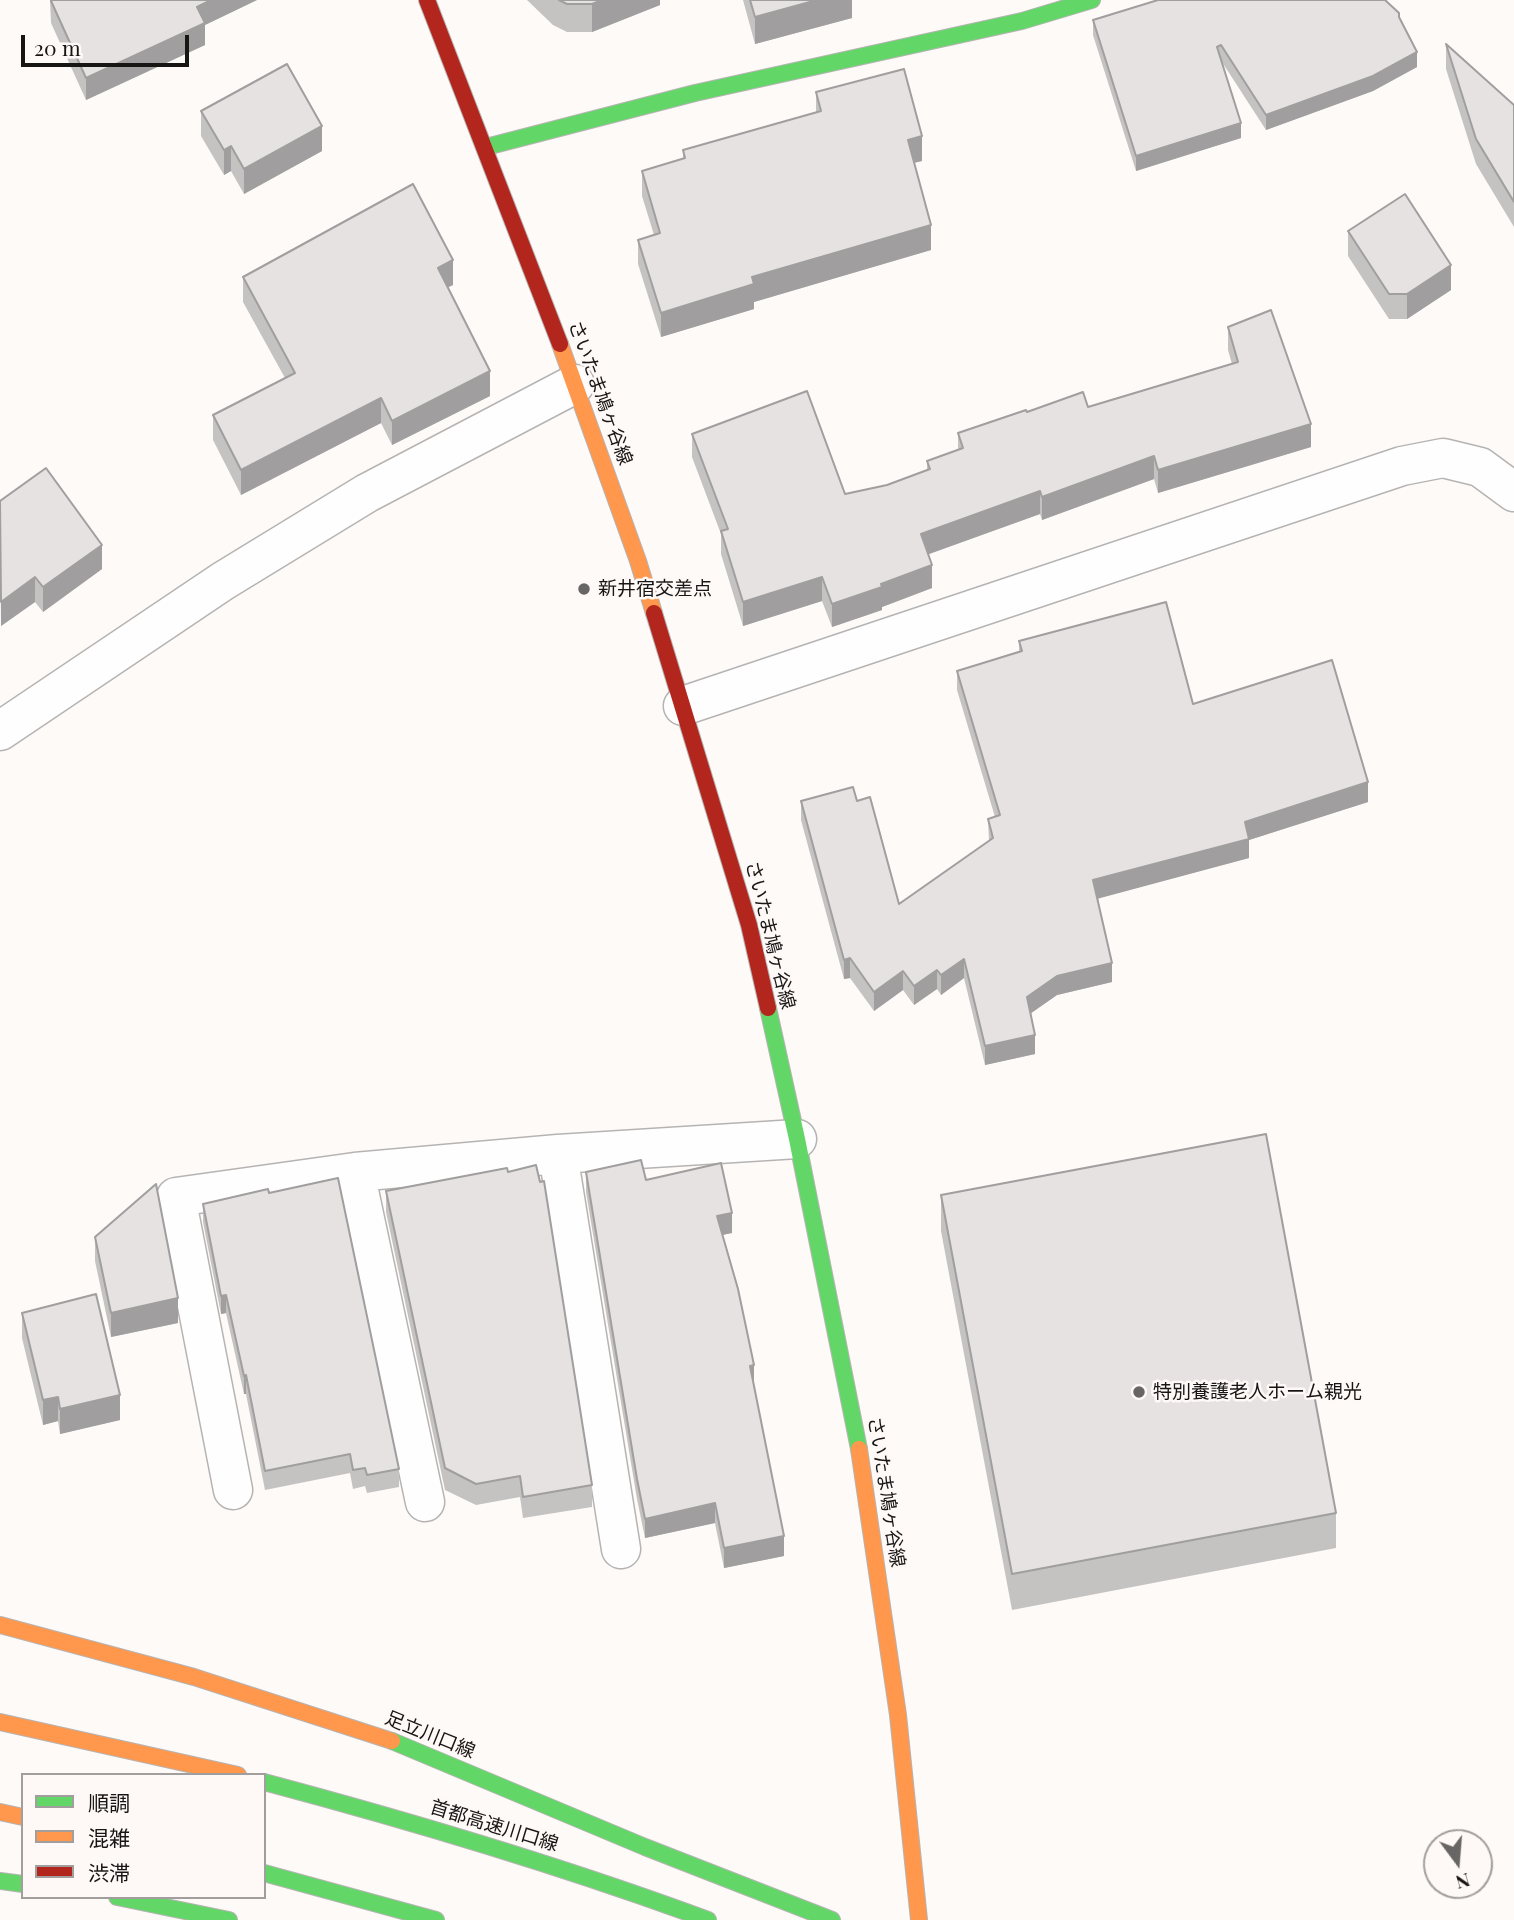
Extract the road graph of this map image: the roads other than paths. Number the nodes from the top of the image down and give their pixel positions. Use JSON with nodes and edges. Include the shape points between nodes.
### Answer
{"nodes":[{"id":1,"x":427,"y":0,"type":"edge"},
{"id":2,"x":1092,"y":0,"type":"edge"},
{"id":3,"x":486,"y":148,"type":"junction"},
{"id":4,"x":575,"y":384,"type":"junction"},
{"id":5,"x":1514,"y":492,"type":"edge"},
{"id":6,"x":683,"y":706,"type":"junction"},
{"id":7,"x":0,"y":732,"type":"edge"},
{"id":8,"x":797,"y":1139,"type":"junction"},
{"id":9,"x":558,"y":1154,"type":"junction"},
{"id":10,"x":355,"y":1172,"type":"junction"},
{"id":11,"x":233,"y":1490,"type":"dead end"},
{"id":12,"x":425,"y":1502,"type":"dead end"},
{"id":13,"x":621,"y":1549,"type":"dead end"},
{"id":14,"x":0,"y":1625,"type":"edge"},
{"id":15,"x":0,"y":1722,"type":"edge"},
{"id":16,"x":229,"y":1773,"type":"edge"},
{"id":17,"x":266,"y":1783,"type":"edge"},
{"id":18,"x":0,"y":1812,"type":"edge"},
{"id":19,"x":21,"y":1817,"type":"edge"},
{"id":20,"x":266,"y":1874,"type":"edge"},
{"id":21,"x":0,"y":1881,"type":"edge"},
{"id":22,"x":21,"y":1884,"type":"edge"},
{"id":23,"x":130,"y":1899,"type":"edge"},
{"id":24,"x":229,"y":1920,"type":"edge"},
{"id":25,"x":436,"y":1920,"type":"edge"},
{"id":26,"x":708,"y":1920,"type":"edge"},
{"id":27,"x":832,"y":1920,"type":"edge"},
{"id":28,"x":919,"y":1920,"type":"edge"}],
"edges":[{"from":1,"to":3,"type":"main road","name":"さいたま鳩ヶ谷線"},
{"from":2,"to":3,"type":"main road","via":[[1022,21],[695,93]]},
{"from":3,"to":4,"type":"main road","name":"さいたま鳩ヶ谷線"},
{"from":4,"to":6,"type":"main road","name":"さいたま鳩ヶ谷線"},
{"from":4,"to":7,"type":"street","via":[[367,493],[223,581]]},
{"from":5,"to":6,"type":"street","via":[[1480,467],[1443,458],[1402,466]]},
{"from":6,"to":8,"type":"main road","name":"さいたま鳩ヶ谷線","via":[[749,925]]},
{"from":8,"to":9,"type":"street"},
{"from":8,"to":28,"type":"main road","name":"さいたま鳩ヶ谷線","via":[[856,1429],[898,1715]]},
{"from":9,"to":10,"type":"street"},
{"from":9,"to":13,"type":"street"},
{"from":10,"to":11,"type":"street","via":[[176,1197]]},
{"from":10,"to":12,"type":"street"},
{"from":14,"to":27,"type":"main road","name":"足立川口線","via":[[194,1677],[377,1734]]},
{"from":15,"to":16,"type":"main road"},
{"from":17,"to":26,"type":"main road","name":"首都高速川口線","via":[[446,1832]]},
{"from":18,"to":19,"type":"main road"},
{"from":20,"to":25,"type":"main road"},
{"from":21,"to":22,"type":"main road"},
{"from":23,"to":24,"type":"main road"}]}
